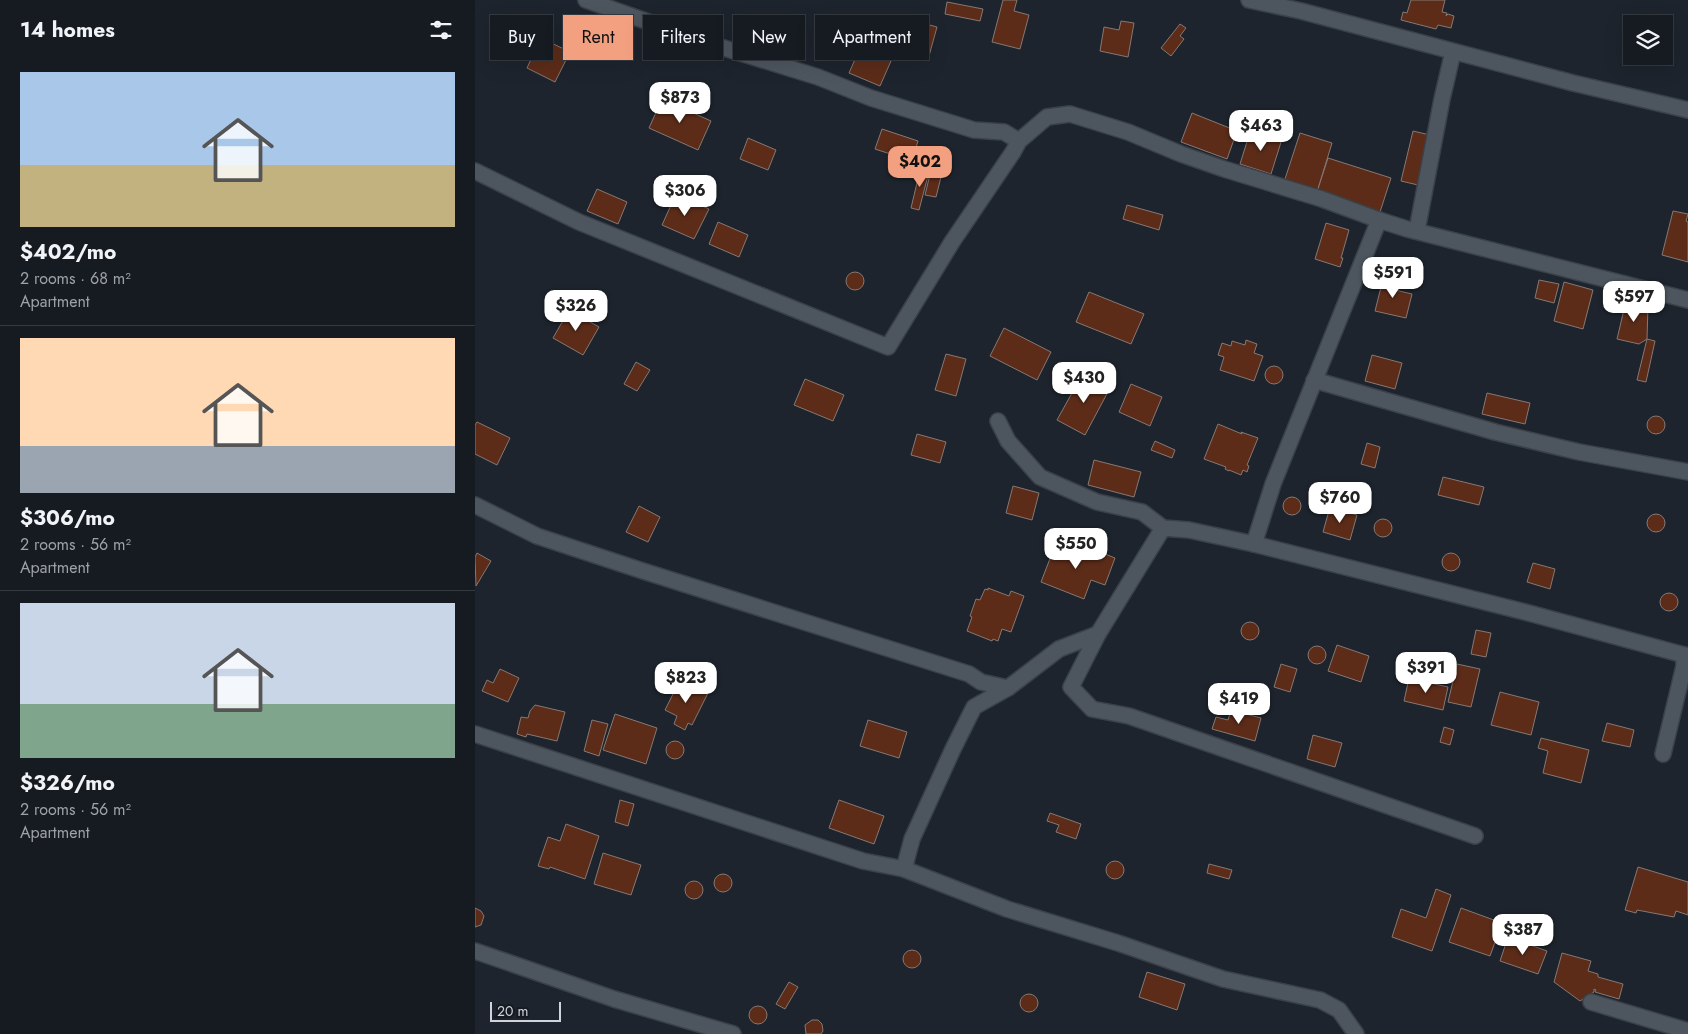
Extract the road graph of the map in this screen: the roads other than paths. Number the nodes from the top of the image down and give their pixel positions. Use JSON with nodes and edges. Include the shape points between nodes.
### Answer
{"nodes":[{"id":1,"x":586,"y":0,"type":"edge"},
{"id":2,"x":1249,"y":0,"type":"edge"},
{"id":3,"x":1302,"y":6,"type":"edge"},
{"id":4,"x":1453,"y":52,"type":"junction"},
{"id":5,"x":1688,"y":110,"type":"edge"},
{"id":6,"x":1019,"y":141,"type":"junction"},
{"id":7,"x":475,"y":171,"type":"edge"},
{"id":8,"x":1379,"y":220,"type":"junction"},
{"id":9,"x":1417,"y":230,"type":"junction"},
{"id":10,"x":1688,"y":300,"type":"edge"},
{"id":11,"x":1314,"y":380,"type":"junction"},
{"id":12,"x":998,"y":421,"type":"dead end"},
{"id":13,"x":1688,"y":472,"type":"edge"},
{"id":14,"x":475,"y":505,"type":"edge"},
{"id":15,"x":1163,"y":528,"type":"junction"},
{"id":16,"x":1254,"y":544,"type":"junction"},
{"id":17,"x":1098,"y":634,"type":"junction"},
{"id":18,"x":1686,"y":655,"type":"edge"},
{"id":19,"x":1008,"y":688,"type":"junction"},
{"id":20,"x":475,"y":734,"type":"edge"},
{"id":21,"x":1663,"y":754,"type":"dead end"},
{"id":22,"x":1475,"y":836,"type":"dead end"},
{"id":23,"x":904,"y":869,"type":"junction"},
{"id":24,"x":475,"y":951,"type":"edge"},
{"id":25,"x":1591,"y":1002,"type":"dead end"},
{"id":26,"x":1688,"y":1031,"type":"edge"},
{"id":27,"x":733,"y":1034,"type":"edge"},
{"id":28,"x":1356,"y":1034,"type":"edge"}],
"edges":[{"from":1,"to":6,"type":"street","via":[[818,77],[871,98],[974,130],[1004,132]]},
{"from":2,"to":3,"type":"street"},
{"from":3,"to":4,"type":"street"},
{"from":4,"to":5,"type":"street"},
{"from":4,"to":9,"type":"street"},
{"from":6,"to":7,"type":"street","via":[[888,347],[579,222]]},
{"from":6,"to":8,"type":"street","via":[[1047,117],[1070,114]]},
{"from":8,"to":9,"type":"street"},
{"from":8,"to":11,"type":"street"},
{"from":9,"to":10,"type":"street"},
{"from":11,"to":13,"type":"street","via":[[1561,448]]},
{"from":11,"to":16,"type":"street","via":[[1273,484]]},
{"from":12,"to":15,"type":"street","via":[[1008,441],[1040,477],[1097,502],[1142,512]]},
{"from":14,"to":19,"type":"street","via":[[537,536],[969,674],[981,682]]},
{"from":15,"to":16,"type":"street","via":[[1189,530]]},
{"from":15,"to":17,"type":"street"},
{"from":16,"to":18,"type":"street"},
{"from":17,"to":19,"type":"street","via":[[1059,650]]},
{"from":17,"to":22,"type":"street","via":[[1071,687],[1092,709],[1129,716]]},
{"from":18,"to":21,"type":"street"},
{"from":19,"to":23,"type":"street","via":[[974,707],[913,839]]},
{"from":20,"to":23,"type":"street","via":[[863,861]]},
{"from":23,"to":28,"type":"street","via":[[1007,909],[1223,979],[1320,1000],[1339,1010]]},
{"from":24,"to":27,"type":"street","via":[[613,999]]},
{"from":25,"to":26,"type":"street"}]}
